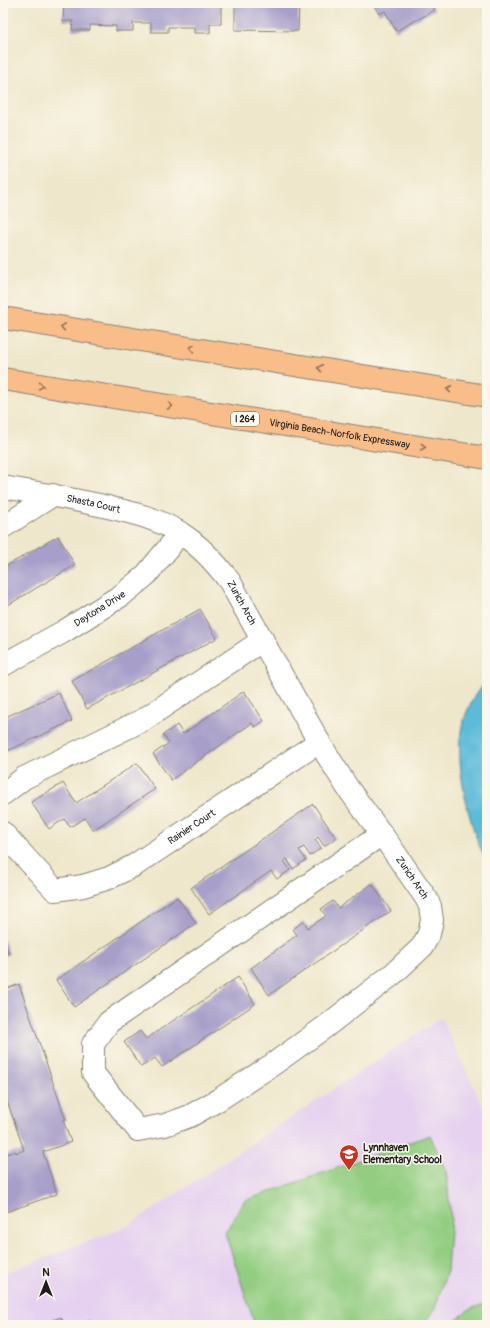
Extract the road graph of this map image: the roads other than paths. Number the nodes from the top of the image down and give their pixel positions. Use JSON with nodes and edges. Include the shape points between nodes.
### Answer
{"nodes":[{"id":1,"x":3,"y":318,"type":"edge"},
{"id":2,"x":3,"y":379,"type":"edge"},
{"id":3,"x":487,"y":396,"type":"edge"},
{"id":4,"x":487,"y":458,"type":"edge"},
{"id":5,"x":3,"y":487,"type":"edge"},
{"id":6,"x":53,"y":495,"type":"junction"},
{"id":7,"x":3,"y":527,"type":"edge"},
{"id":8,"x":179,"y":532,"type":"junction"},
{"id":9,"x":263,"y":640,"type":"junction"},
{"id":10,"x":3,"y":665,"type":"edge"},
{"id":11,"x":319,"y":742,"type":"junction"},
{"id":12,"x":3,"y":794,"type":"edge"},
{"id":13,"x":3,"y":832,"type":"edge"},
{"id":14,"x":382,"y":834,"type":"junction"}],
"edges":[{"from":3,"to":1,"type":"highway","one_way":true},
{"from":2,"to":4,"type":"highway","name":"Virginia Beach-Norfolk Expressway","number":"I 264","one_way":true},
{"from":5,"to":6,"type":"street","name":"Shasta Court"},
{"from":6,"to":7,"type":"street"},
{"from":6,"to":8,"type":"street","name":"Shasta Court","via":[[133,513]]},
{"from":8,"to":9,"type":"street","name":"Zurich Arch","via":[[213,560],[230,582]]},
{"from":8,"to":10,"type":"street","name":"Daytona Drive","via":[[146,575],[122,595]]},
{"from":9,"to":11,"type":"street","name":"Zurich Arch"},
{"from":9,"to":12,"type":"street","via":[[143,720],[24,778]]},
{"from":11,"to":13,"type":"street","name":"Rainier Court","via":[[135,866],[109,878],[82,886],[55,890]]},
{"from":11,"to":14,"type":"street","name":"Zurich Arch","via":[[347,787]]},
{"from":14,"to":14,"type":"street","name":"Zurich Arch","via":[[430,906],[432,920],[429,934],[422,947],[325,1027],[218,1100],[190,1116],[165,1125],[138,1130],[93,1073],[93,1044],[108,1022]]}]}
